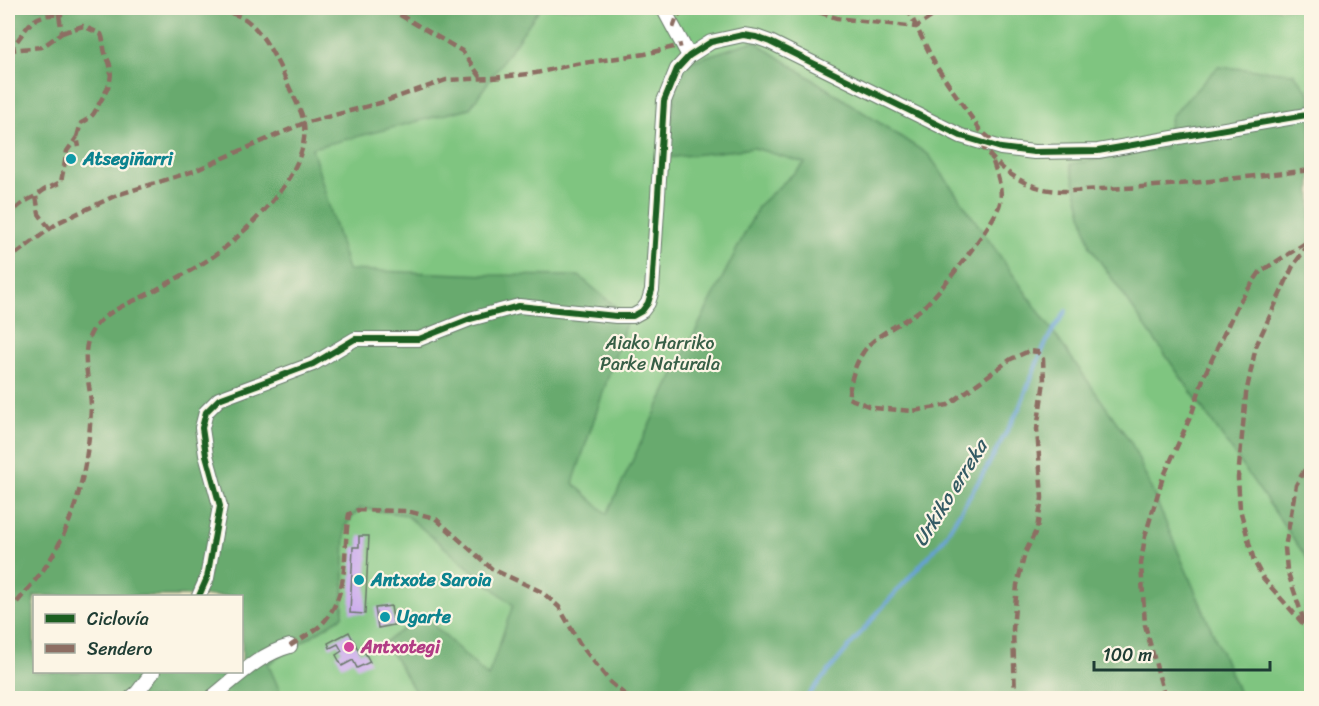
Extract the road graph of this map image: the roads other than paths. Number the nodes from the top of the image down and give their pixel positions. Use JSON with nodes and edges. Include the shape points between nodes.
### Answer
{"nodes":[{"id":1,"x":663,"y":8,"type":"edge"},
{"id":2,"x":689,"y":56,"type":"junction"},
{"id":3,"x":1311,"y":114,"type":"edge"},
{"id":4,"x":200,"y":595,"type":"edge"},
{"id":5,"x":290,"y":646,"type":"dead end"},
{"id":6,"x":243,"y":672,"type":"edge"},
{"id":7,"x":152,"y":673,"type":"edge"},
{"id":8,"x":242,"y":673,"type":"edge"},
{"id":9,"x":131,"y":699,"type":"edge"},
{"id":10,"x":211,"y":699,"type":"edge"}],
"edges":[{"from":1,"to":2,"type":"street"},
{"from":2,"to":3,"type":"street","via":[[711,42],[742,35],[756,37],[961,136],[1001,148],[1034,152],[1098,151]]},
{"from":2,"to":4,"type":"street","via":[[677,69],[664,101],[652,290],[642,311],[633,316],[616,316],[519,306],[470,319],[419,339],[355,339],[313,364],[219,399],[206,412],[202,428],[220,506],[207,578]]},
{"from":5,"to":6,"type":"street","via":[[275,650]]},
{"from":7,"to":9,"type":"street"},
{"from":8,"to":10,"type":"street"}]}
